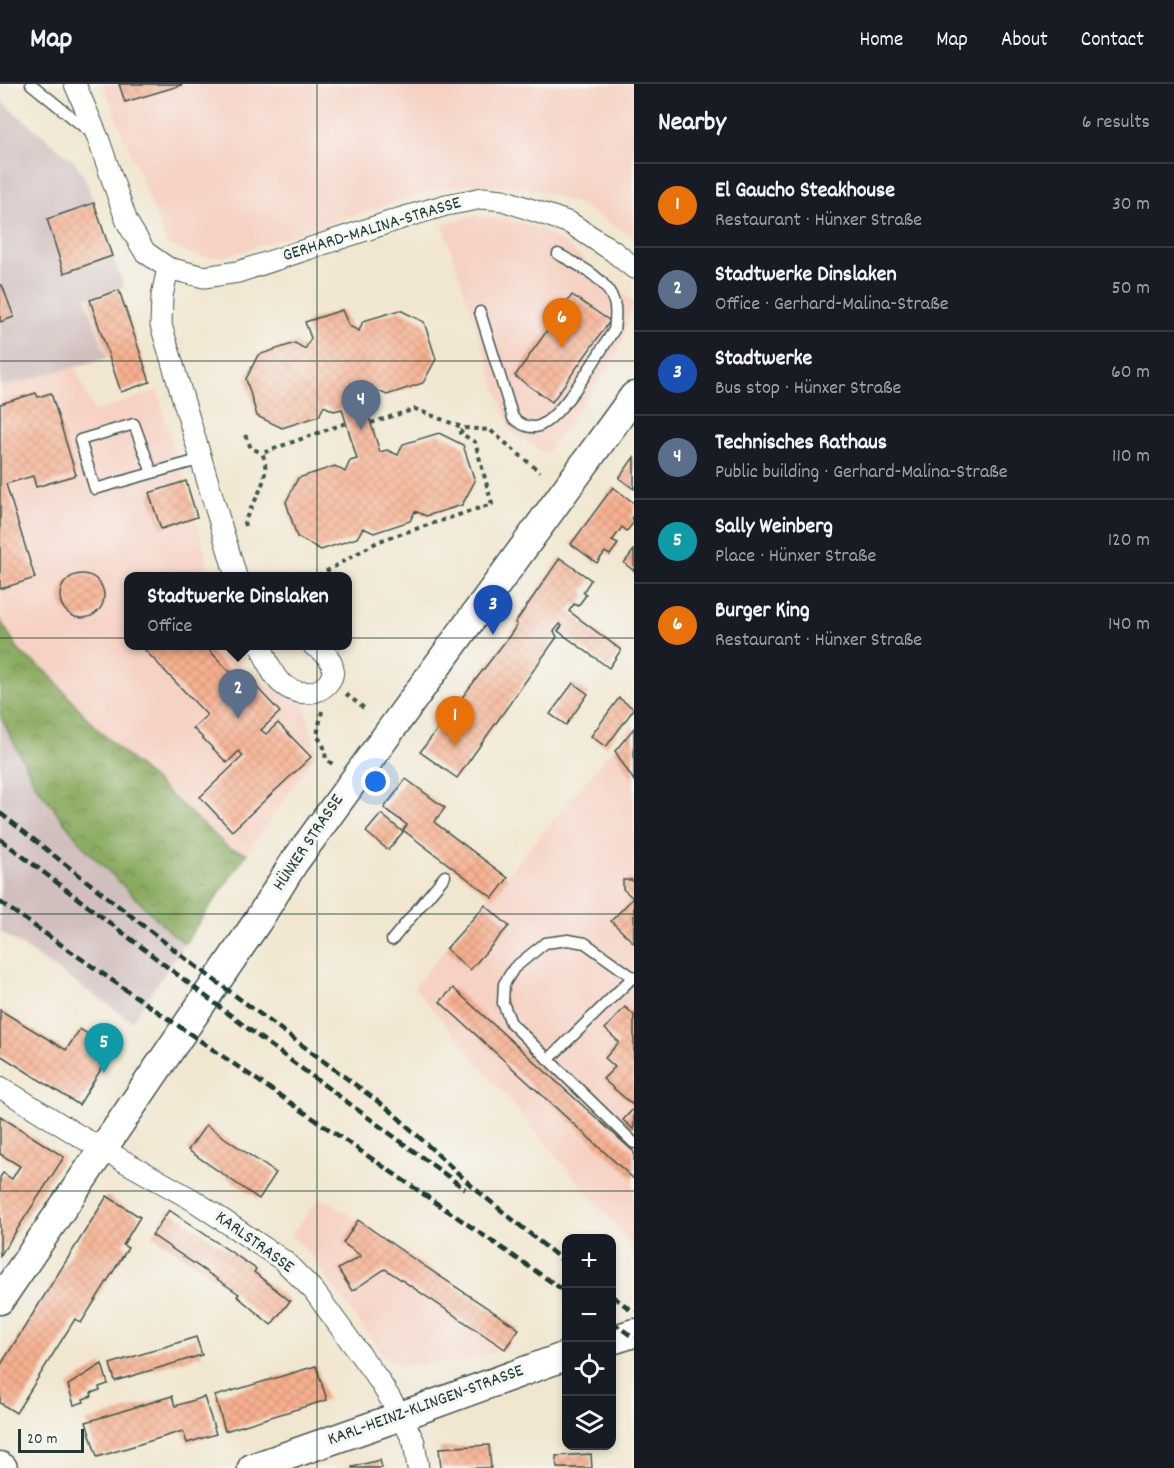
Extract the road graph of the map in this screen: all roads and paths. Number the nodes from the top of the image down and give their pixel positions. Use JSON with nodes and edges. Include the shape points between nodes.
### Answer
{"nodes":[{"id":1,"x":31,"y":84,"type":"edge"},
{"id":2,"x":75,"y":84,"type":"edge"},
{"id":3,"x":98,"y":138,"type":"junction"},
{"id":4,"x":558,"y":254,"type":"dead end"},
{"id":5,"x":168,"y":268,"type":"junction"},
{"id":6,"x":634,"y":268,"type":"edge"},
{"id":7,"x":480,"y":312,"type":"dead end"},
{"id":8,"x":634,"y":396,"type":"edge"},
{"id":9,"x":346,"y":423,"type":"dead end"},
{"id":10,"x":371,"y":423,"type":"dead end"},
{"id":11,"x":464,"y":428,"type":"junction"},
{"id":12,"x":245,"y":435,"type":"dead end"},
{"id":13,"x":262,"y":453,"type":"junction"},
{"id":14,"x":202,"y":459,"type":"junction"},
{"id":15,"x":540,"y":472,"type":"dead end"},
{"id":16,"x":152,"y":473,"type":"junction"},
{"id":17,"x":247,"y":531,"type":"dead end"},
{"id":18,"x":235,"y":572,"type":"edge"},
{"id":19,"x":325,"y":572,"type":"edge"},
{"id":20,"x":263,"y":650,"type":"edge"},
{"id":21,"x":321,"y":650,"type":"edge"},
{"id":22,"x":322,"y":690,"type":"junction"},
{"id":23,"x":326,"y":759,"type":"dead end"},
{"id":24,"x":444,"y":876,"type":"dead end"},
{"id":25,"x":392,"y":940,"type":"dead end"},
{"id":26,"x":634,"y":977,"type":"edge"},
{"id":27,"x":548,"y":1060,"type":"junction"},
{"id":28,"x":0,"y":1088,"type":"edge"},
{"id":29,"x":634,"y":1143,"type":"edge"},
{"id":30,"x":104,"y":1150,"type":"junction"},
{"id":31,"x":0,"y":1300,"type":"edge"},
{"id":32,"x":634,"y":1333,"type":"edge"},
{"id":33,"x":616,"y":1339,"type":"edge"},
{"id":34,"x":562,"y":1358,"type":"edge"},
{"id":35,"x":401,"y":1416,"type":"junction"},
{"id":36,"x":252,"y":1468,"type":"edge"},
{"id":37,"x":418,"y":1468,"type":"edge"}],
"edges":[{"from":1,"to":3,"type":"lane"},
{"from":2,"to":3,"type":"street","name":"GERHARD-MALINA-STRASSE"},
{"from":3,"to":5,"type":"street","name":"GERHARD-MALINA-STRASSE","via":[[126,222],[145,252]]},
{"from":4,"to":7,"type":"lane","via":[[606,287],[616,316],[614,330],[565,404],[549,420],[536,427],[524,426],[513,418]]},
{"from":5,"to":6,"type":"street","name":"GERHARD-MALINA-STRASSE","via":[[204,277],[238,272],[446,204],[483,198],[503,200],[570,223]]},
{"from":5,"to":14,"type":"street","via":[[161,325]]},
{"from":8,"to":30,"type":"main road","name":"HÜNXER STRASSE","via":[[293,864]]},
{"from":9,"to":13,"type":"path"},
{"from":10,"to":11,"type":"path","via":[[415,409]]},
{"from":11,"to":15,"type":"path","via":[[490,430]]},
{"from":11,"to":19,"type":"path","via":[[460,433],[475,442],[492,504],[379,541]]},
{"from":12,"to":13,"type":"path","via":[[251,448]]},
{"from":13,"to":17,"type":"path","via":[[267,463],[261,489],[244,522]]},
{"from":14,"to":16,"type":"lane"},
{"from":14,"to":18,"type":"street"},
{"from":16,"to":16,"type":"lane","via":[[95,489],[80,440],[134,424]]},
{"from":20,"to":22,"type":"street","via":[[280,682],[301,693]]},
{"from":21,"to":22,"type":"street","via":[[334,671]]},
{"from":22,"to":23,"type":"path","via":[[318,735]]},
{"from":24,"to":25,"type":"lane"},
{"from":26,"to":27,"type":"lane"},
{"from":26,"to":27,"type":"lane","via":[[585,943],[568,940],[545,943],[514,968],[504,984],[503,1003],[512,1023]]},
{"from":27,"to":29,"type":"lane"},
{"from":28,"to":30,"type":"street","name":"KARLSTRASSE"},
{"from":30,"to":31,"type":"main road","name":"HÜNXER STRASSE"},
{"from":30,"to":35,"type":"street","name":"KARLSTRASSE","via":[[193,1200],[284,1261],[314,1291]]},
{"from":32,"to":33,"type":"main road"},
{"from":34,"to":35,"type":"main road","name":"KARL-HEINZ-KLINGEN-STRASSE"},
{"from":35,"to":36,"type":"main road","name":"KARL-HEINZ-KLINGEN-STRASSE"},
{"from":35,"to":37,"type":"street","name":"KARLSTRASSE","via":[[414,1442]]}]}
